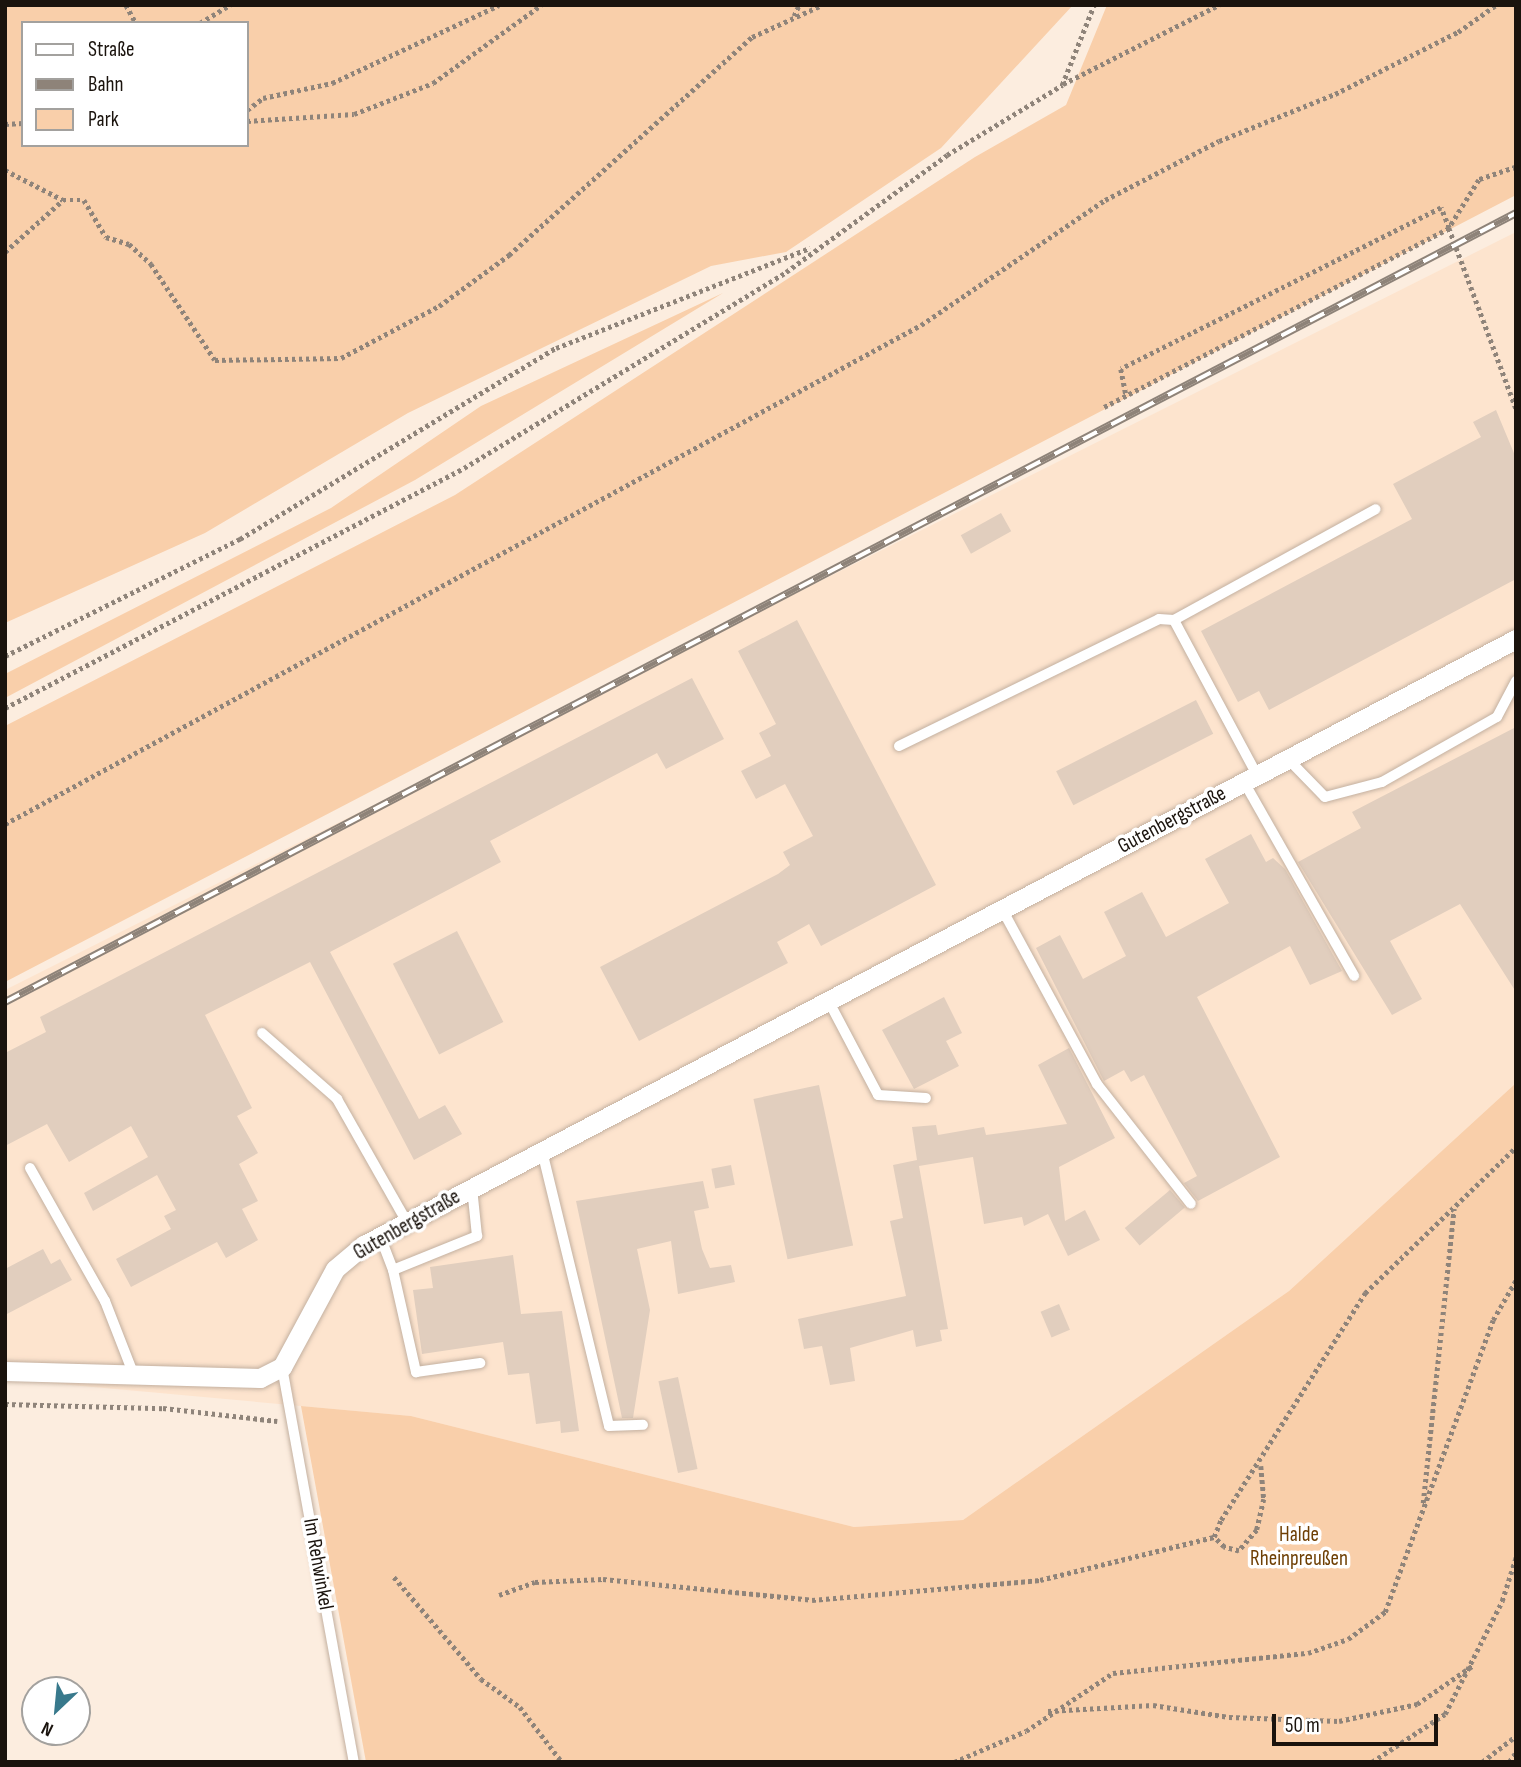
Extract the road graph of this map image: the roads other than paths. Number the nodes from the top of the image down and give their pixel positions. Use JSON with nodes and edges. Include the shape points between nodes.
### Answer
{"nodes":[{"id":1,"x":1376,"y":509,"type":"dead end"},
{"id":2,"x":1174,"y":620,"type":"junction"},
{"id":3,"x":1516,"y":639,"type":"edge"},
{"id":4,"x":1516,"y":681,"type":"edge"},
{"id":5,"x":899,"y":746,"type":"dead end"},
{"id":6,"x":1288,"y":758,"type":"junction"},
{"id":7,"x":1250,"y":778,"type":"junction"},
{"id":8,"x":1002,"y":909,"type":"junction"},
{"id":9,"x":1354,"y":976,"type":"dead end"},
{"id":10,"x":828,"y":1000,"type":"junction"},
{"id":11,"x":262,"y":1033,"type":"dead end"},
{"id":12,"x":926,"y":1098,"type":"dead end"},
{"id":13,"x":542,"y":1151,"type":"junction"},
{"id":14,"x":30,"y":1168,"type":"dead end"},
{"id":15,"x":472,"y":1188,"type":"junction"},
{"id":16,"x":1191,"y":1203,"type":"dead end"},
{"id":17,"x":407,"y":1222,"type":"junction"},
{"id":18,"x":380,"y":1236,"type":"junction"},
{"id":19,"x":393,"y":1270,"type":"junction"},
{"id":20,"x":480,"y":1363,"type":"dead end"},
{"id":21,"x":282,"y":1367,"type":"junction"},
{"id":22,"x":5,"y":1371,"type":"edge"},
{"id":23,"x":133,"y":1373,"type":"junction"},
{"id":24,"x":643,"y":1425,"type":"dead end"},
{"id":25,"x":354,"y":1762,"type":"edge"}],
"edges":[{"from":1,"to":2,"type":"lane"},
{"from":2,"to":5,"type":"lane","via":[[1159,619]]},
{"from":2,"to":7,"type":"lane"},
{"from":3,"to":6,"type":"street","name":"Gutenbergstraße"},
{"from":4,"to":6,"type":"lane","via":[[1497,717],[1382,782],[1325,797]]},
{"from":6,"to":7,"type":"street","name":"Gutenbergstraße"},
{"from":7,"to":8,"type":"street","name":"Gutenbergstraße"},
{"from":7,"to":9,"type":"lane"},
{"from":8,"to":10,"type":"street","name":"Gutenbergstraße"},
{"from":8,"to":16,"type":"lane","via":[[1097,1084]]},
{"from":10,"to":12,"type":"lane","via":[[878,1095]]},
{"from":10,"to":13,"type":"street","name":"Gutenbergstraße"},
{"from":11,"to":17,"type":"lane","via":[[337,1100]]},
{"from":13,"to":15,"type":"street","name":"Gutenbergstraße"},
{"from":13,"to":24,"type":"lane","via":[[609,1426]]},
{"from":14,"to":23,"type":"lane","via":[[105,1301]]},
{"from":15,"to":17,"type":"street","name":"Gutenbergstraße"},
{"from":15,"to":19,"type":"lane","via":[[477,1236]]},
{"from":17,"to":18,"type":"street","name":"Gutenbergstraße"},
{"from":18,"to":19,"type":"lane"},
{"from":18,"to":21,"type":"street","name":"Gutenbergstraße","via":[[335,1269]]},
{"from":19,"to":20,"type":"lane","via":[[416,1372]]},
{"from":21,"to":23,"type":"street","via":[[260,1378]]},
{"from":21,"to":25,"type":"lane","name":"Im Rehwinkel"},
{"from":22,"to":23,"type":"street"}]}
